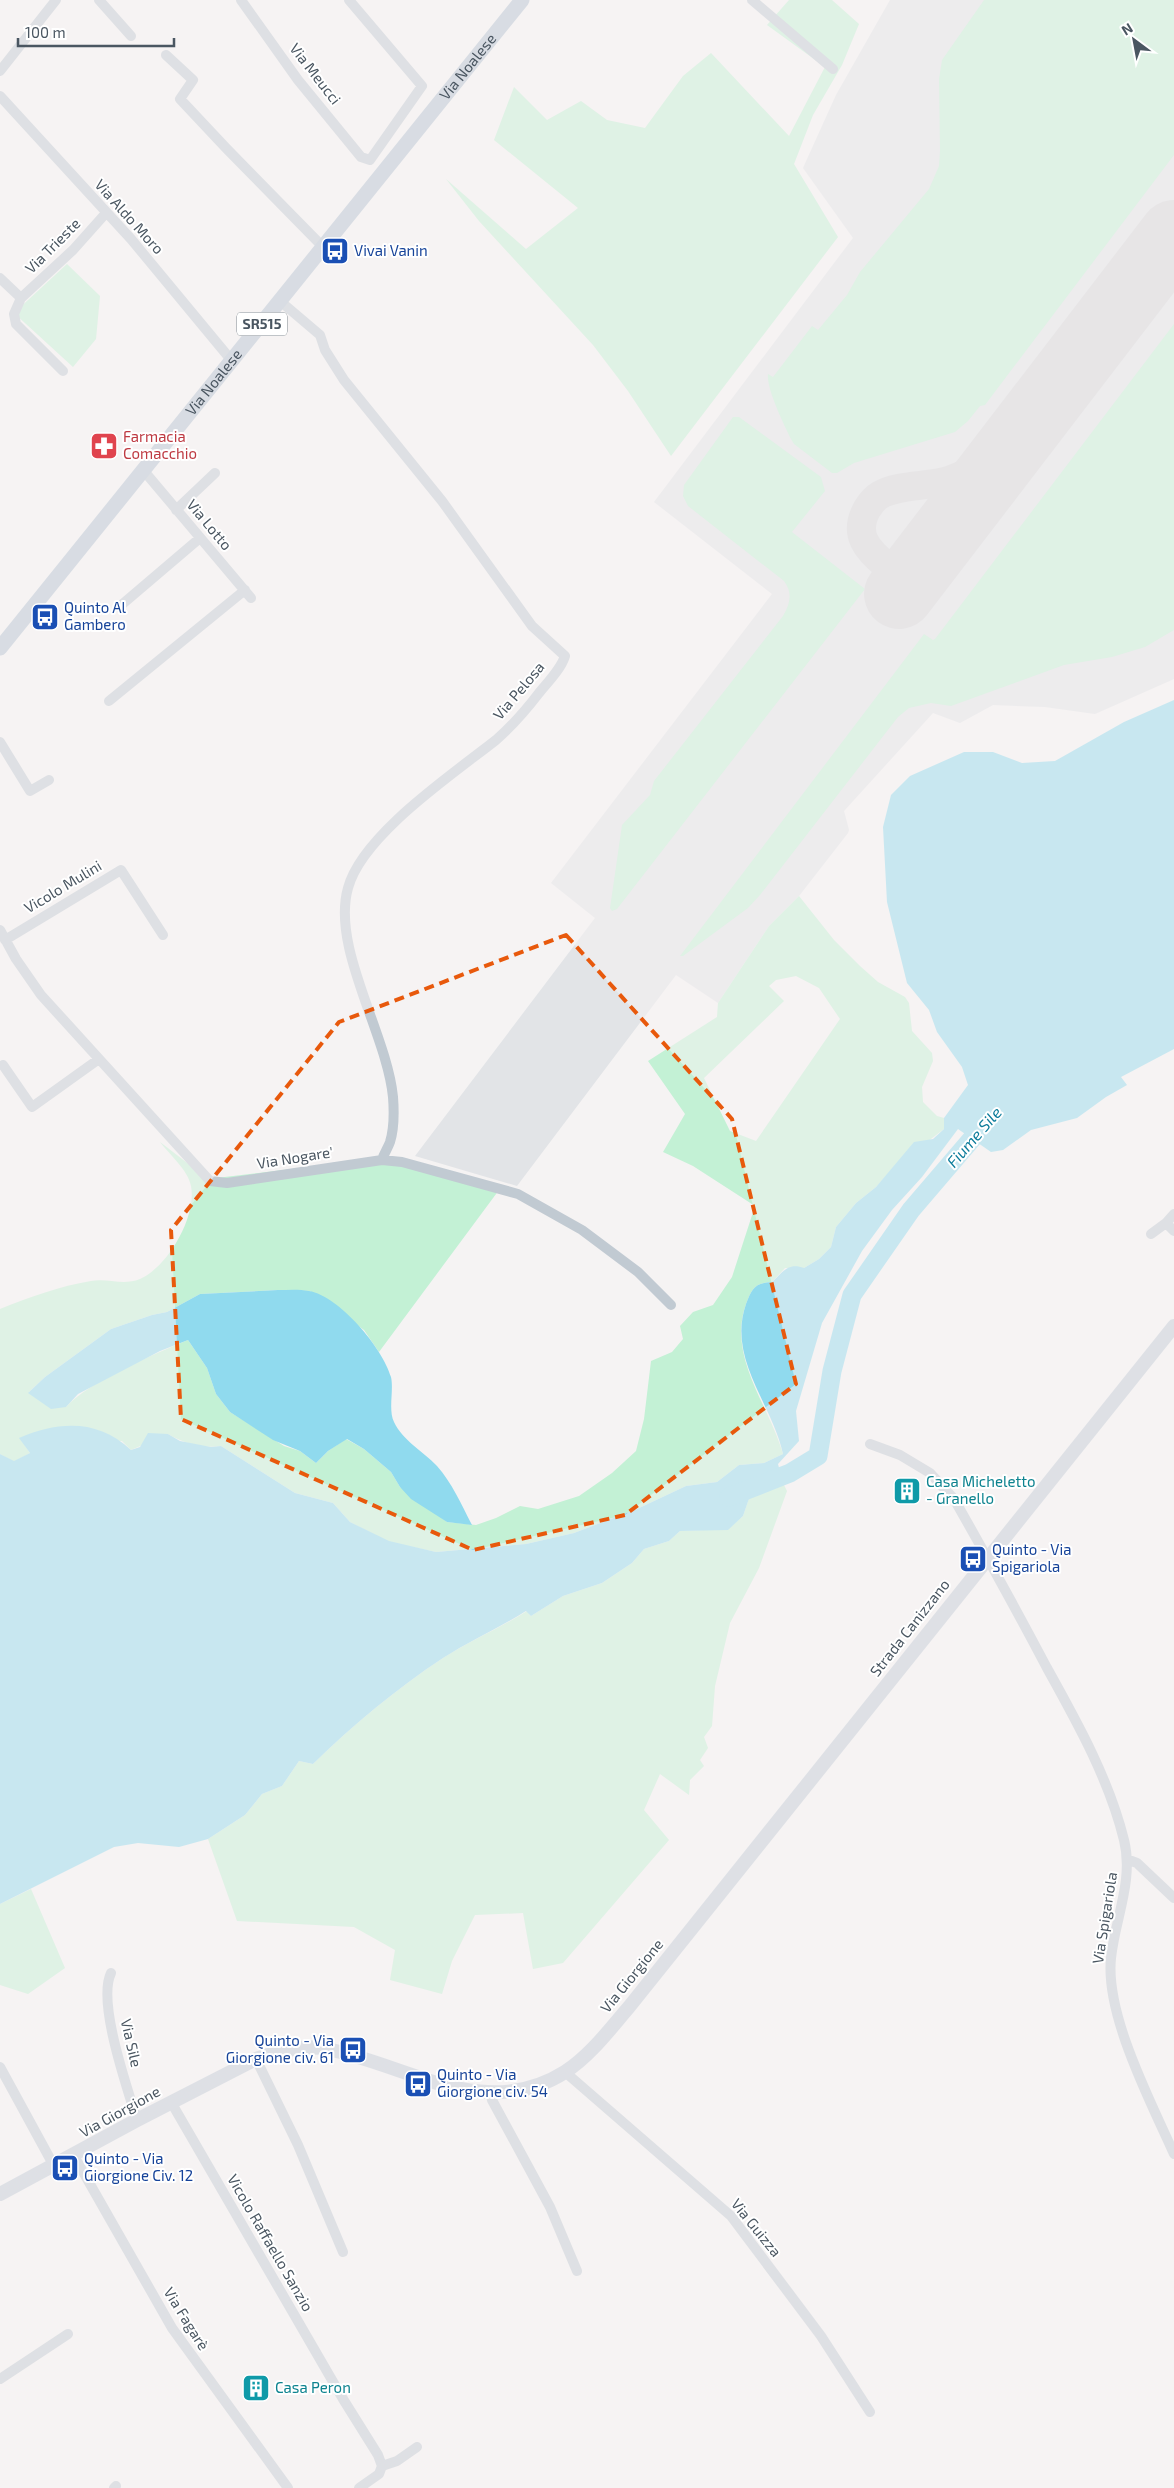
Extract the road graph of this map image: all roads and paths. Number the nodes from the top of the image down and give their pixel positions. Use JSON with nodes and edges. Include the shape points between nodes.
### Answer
{"nodes":[{"id":1,"x":99,"y":0,"type":"edge"},
{"id":2,"x":241,"y":0,"type":"edge"},
{"id":3,"x":348,"y":0,"type":"edge"},
{"id":4,"x":522,"y":0,"type":"edge"},
{"id":5,"x":752,"y":0,"type":"edge"},
{"id":6,"x":52,"y":2,"type":"edge"},
{"id":7,"x":131,"y":36,"type":"dead end"},
{"id":8,"x":166,"y":55,"type":"dead end"},
{"id":9,"x":833,"y":69,"type":"dead end"},
{"id":10,"x":0,"y":71,"type":"edge"},
{"id":11,"x":0,"y":96,"type":"edge"},
{"id":12,"x":370,"y":160,"type":"junction"},
{"id":13,"x":383,"y":174,"type":"junction"},
{"id":14,"x":106,"y":213,"type":"junction"},
{"id":15,"x":324,"y":248,"type":"junction"},
{"id":16,"x":0,"y":278,"type":"edge"},
{"id":17,"x":21,"y":298,"type":"junction"},
{"id":18,"x":280,"y":301,"type":"junction"},
{"id":19,"x":232,"y":361,"type":"junction"},
{"id":20,"x":64,"y":372,"type":"dead end"},
{"id":21,"x":144,"y":471,"type":"junction"},
{"id":22,"x":215,"y":473,"type":"dead end"},
{"id":23,"x":176,"y":510,"type":"junction"},
{"id":24,"x":200,"y":538,"type":"junction"},
{"id":25,"x":119,"y":607,"type":"dead end"},
{"id":26,"x":1,"y":644,"type":"edge"},
{"id":27,"x":109,"y":701,"type":"dead end"},
{"id":28,"x":0,"y":742,"type":"edge"},
{"id":29,"x":49,"y":780,"type":"dead end"},
{"id":30,"x":0,"y":930,"type":"edge"},
{"id":31,"x":163,"y":935,"type":"dead end"},
{"id":32,"x":5,"y":940,"type":"junction"},
{"id":33,"x":99,"y":1059,"type":"junction"},
{"id":34,"x":3,"y":1065,"type":"dead end"},
{"id":35,"x":382,"y":1160,"type":"junction"},
{"id":36,"x":1174,"y":1214,"type":"edge"},
{"id":37,"x":1166,"y":1223,"type":"junction"},
{"id":38,"x":1174,"y":1231,"type":"edge"},
{"id":39,"x":1151,"y":1234,"type":"dead end"},
{"id":40,"x":671,"y":1305,"type":"dead end"},
{"id":41,"x":1174,"y":1326,"type":"edge"},
{"id":42,"x":870,"y":1444,"type":"dead end"},
{"id":43,"x":987,"y":1557,"type":"junction"},
{"id":44,"x":767,"y":1834,"type":"joint"},
{"id":45,"x":1129,"y":1860,"type":"junction"},
{"id":46,"x":1174,"y":1898,"type":"edge"},
{"id":47,"x":110,"y":1973,"type":"dead end"},
{"id":48,"x":256,"y":2059,"type":"junction"},
{"id":49,"x":0,"y":2066,"type":"edge"},
{"id":50,"x":565,"y":2072,"type":"junction"},
{"id":51,"x":490,"y":2092,"type":"junction"},
{"id":52,"x":171,"y":2102,"type":"junction"},
{"id":53,"x":137,"y":2120,"type":"junction"},
{"id":54,"x":1174,"y":2154,"type":"edge"},
{"id":55,"x":74,"y":2156,"type":"junction"},
{"id":56,"x":54,"y":2166,"type":"junction"},
{"id":57,"x":0,"y":2194,"type":"edge"},
{"id":58,"x":343,"y":2252,"type":"dead end"},
{"id":59,"x":577,"y":2270,"type":"dead end"},
{"id":60,"x":68,"y":2334,"type":"dead end"},
{"id":61,"x":0,"y":2379,"type":"edge"},
{"id":62,"x":870,"y":2412,"type":"dead end"},
{"id":63,"x":417,"y":2447,"type":"dead end"},
{"id":64,"x":382,"y":2466,"type":"junction"},
{"id":65,"x":288,"y":2488,"type":"edge"},
{"id":66,"x":359,"y":2488,"type":"edge"}],
"edges":[{"from":1,"to":7,"type":"street"},
{"from":2,"to":12,"type":"street","name":"Via Meucci","via":[[311,95],[361,157]]},
{"from":3,"to":12,"type":"street","via":[[422,86]]},
{"from":4,"to":13,"type":"main road","name":"Via Noalese","number":"SR515"},
{"from":5,"to":9,"type":"street"},
{"from":6,"to":10,"type":"street"},
{"from":8,"to":15,"type":"street","via":[[192,80],[180,99]]},
{"from":11,"to":14,"type":"street","name":"Via Aldo Moro"},
{"from":12,"to":13,"type":"street","name":"Via Meucci"},
{"from":13,"to":15,"type":"main road","name":"Via Noalese","number":"SR515"},
{"from":14,"to":17,"type":"street","name":"Via Trieste","via":[[73,250]]},
{"from":14,"to":19,"type":"street","name":"Via Aldo Moro"},
{"from":15,"to":18,"type":"main road","name":"Via Noalese","number":"SR515"},
{"from":16,"to":17,"type":"street"},
{"from":17,"to":20,"type":"street","via":[[14,314],[16,324]]},
{"from":18,"to":19,"type":"main road","name":"Via Noalese","number":"SR515"},
{"from":18,"to":35,"type":"street","name":"Via Pelosa","via":[[320,335],[325,350],[344,380],[442,501],[532,626],[565,656],[517,720],[420,800],[370,847],[354,871],[345,907],[347,935],[382,1050],[392,1097],[390,1142]]},
{"from":19,"to":21,"type":"main road","name":"Via Noalese","number":"SR515"},
{"from":21,"to":23,"type":"street","name":"Via Lotto"},
{"from":21,"to":26,"type":"main road","name":"Via Noalese","number":"SR515"},
{"from":22,"to":23,"type":"street"},
{"from":23,"to":24,"type":"street","name":"Via Lotto"},
{"from":24,"to":25,"type":"street"},
{"from":24,"to":27,"type":"street","name":"Via Lotto","via":[[248,594]]},
{"from":28,"to":29,"type":"street","via":[[30,791]]},
{"from":30,"to":32,"type":"street","name":"Via Nogare'"},
{"from":31,"to":32,"type":"street","name":"Vicolo Mulini","via":[[121,870]]},
{"from":32,"to":33,"type":"street","name":"Via Nogare'","via":[[41,995]]},
{"from":33,"to":34,"type":"street","via":[[32,1107]]},
{"from":33,"to":35,"type":"street","name":"Via Nogare'","via":[[210,1181],[227,1183]]},
{"from":35,"to":40,"type":"street","name":"Via Nogare'","via":[[402,1162],[518,1194],[582,1230],[638,1272]]},
{"from":36,"to":37,"type":"street"},
{"from":37,"to":38,"type":"street"},
{"from":37,"to":39,"type":"street"},
{"from":41,"to":43,"type":"street","name":"Strada Canizzano"},
{"from":42,"to":43,"type":"street","name":"Via Spigariola","via":[[900,1455],[930,1473],[954,1499]]},
{"from":43,"to":44,"type":"street","name":"Strada Canizzano"},
{"from":43,"to":45,"type":"street","name":"Via Spigariola","via":[[1068,1706],[1106,1785]]},
{"from":44,"to":50,"type":"street","name":"Via Giorgione","via":[[629,2007]]},
{"from":45,"to":46,"type":"street","via":[[1137,1863]]},
{"from":45,"to":54,"type":"street","name":"Via Spigariola","via":[[1111,1959],[1111,1980],[1120,2021],[1139,2074]]},
{"from":47,"to":53,"type":"street","name":"Via Sile","via":[[106,1982],[112,2028]]},
{"from":48,"to":51,"type":"street","name":"Via Giorgione","via":[[301,2048],[326,2049],[445,2086]]},
{"from":48,"to":52,"type":"street","name":"Via Giorgione"},
{"from":48,"to":58,"type":"street","via":[[298,2145]]},
{"from":49,"to":56,"type":"street"},
{"from":50,"to":51,"type":"street","name":"Via Giorgione","via":[[518,2090]]},
{"from":50,"to":62,"type":"street","name":"Via Guizza","via":[[732,2216],[821,2336]]},
{"from":51,"to":59,"type":"street","via":[[550,2207]]},
{"from":52,"to":53,"type":"street","name":"Via Giorgione"},
{"from":52,"to":64,"type":"street","name":"Vicolo Raffaello Sanzio"},
{"from":53,"to":55,"type":"street","name":"Via Giorgione"},
{"from":55,"to":56,"type":"street","name":"Via Giorgione"},
{"from":55,"to":65,"type":"street","name":"Via Fagarè","via":[[172,2328]]},
{"from":56,"to":57,"type":"street","name":"Via Giorgione"},
{"from":60,"to":61,"type":"street"},
{"from":63,"to":64,"type":"street","via":[[397,2461]]},
{"from":64,"to":66,"type":"street","via":[[379,2474]]}]}
